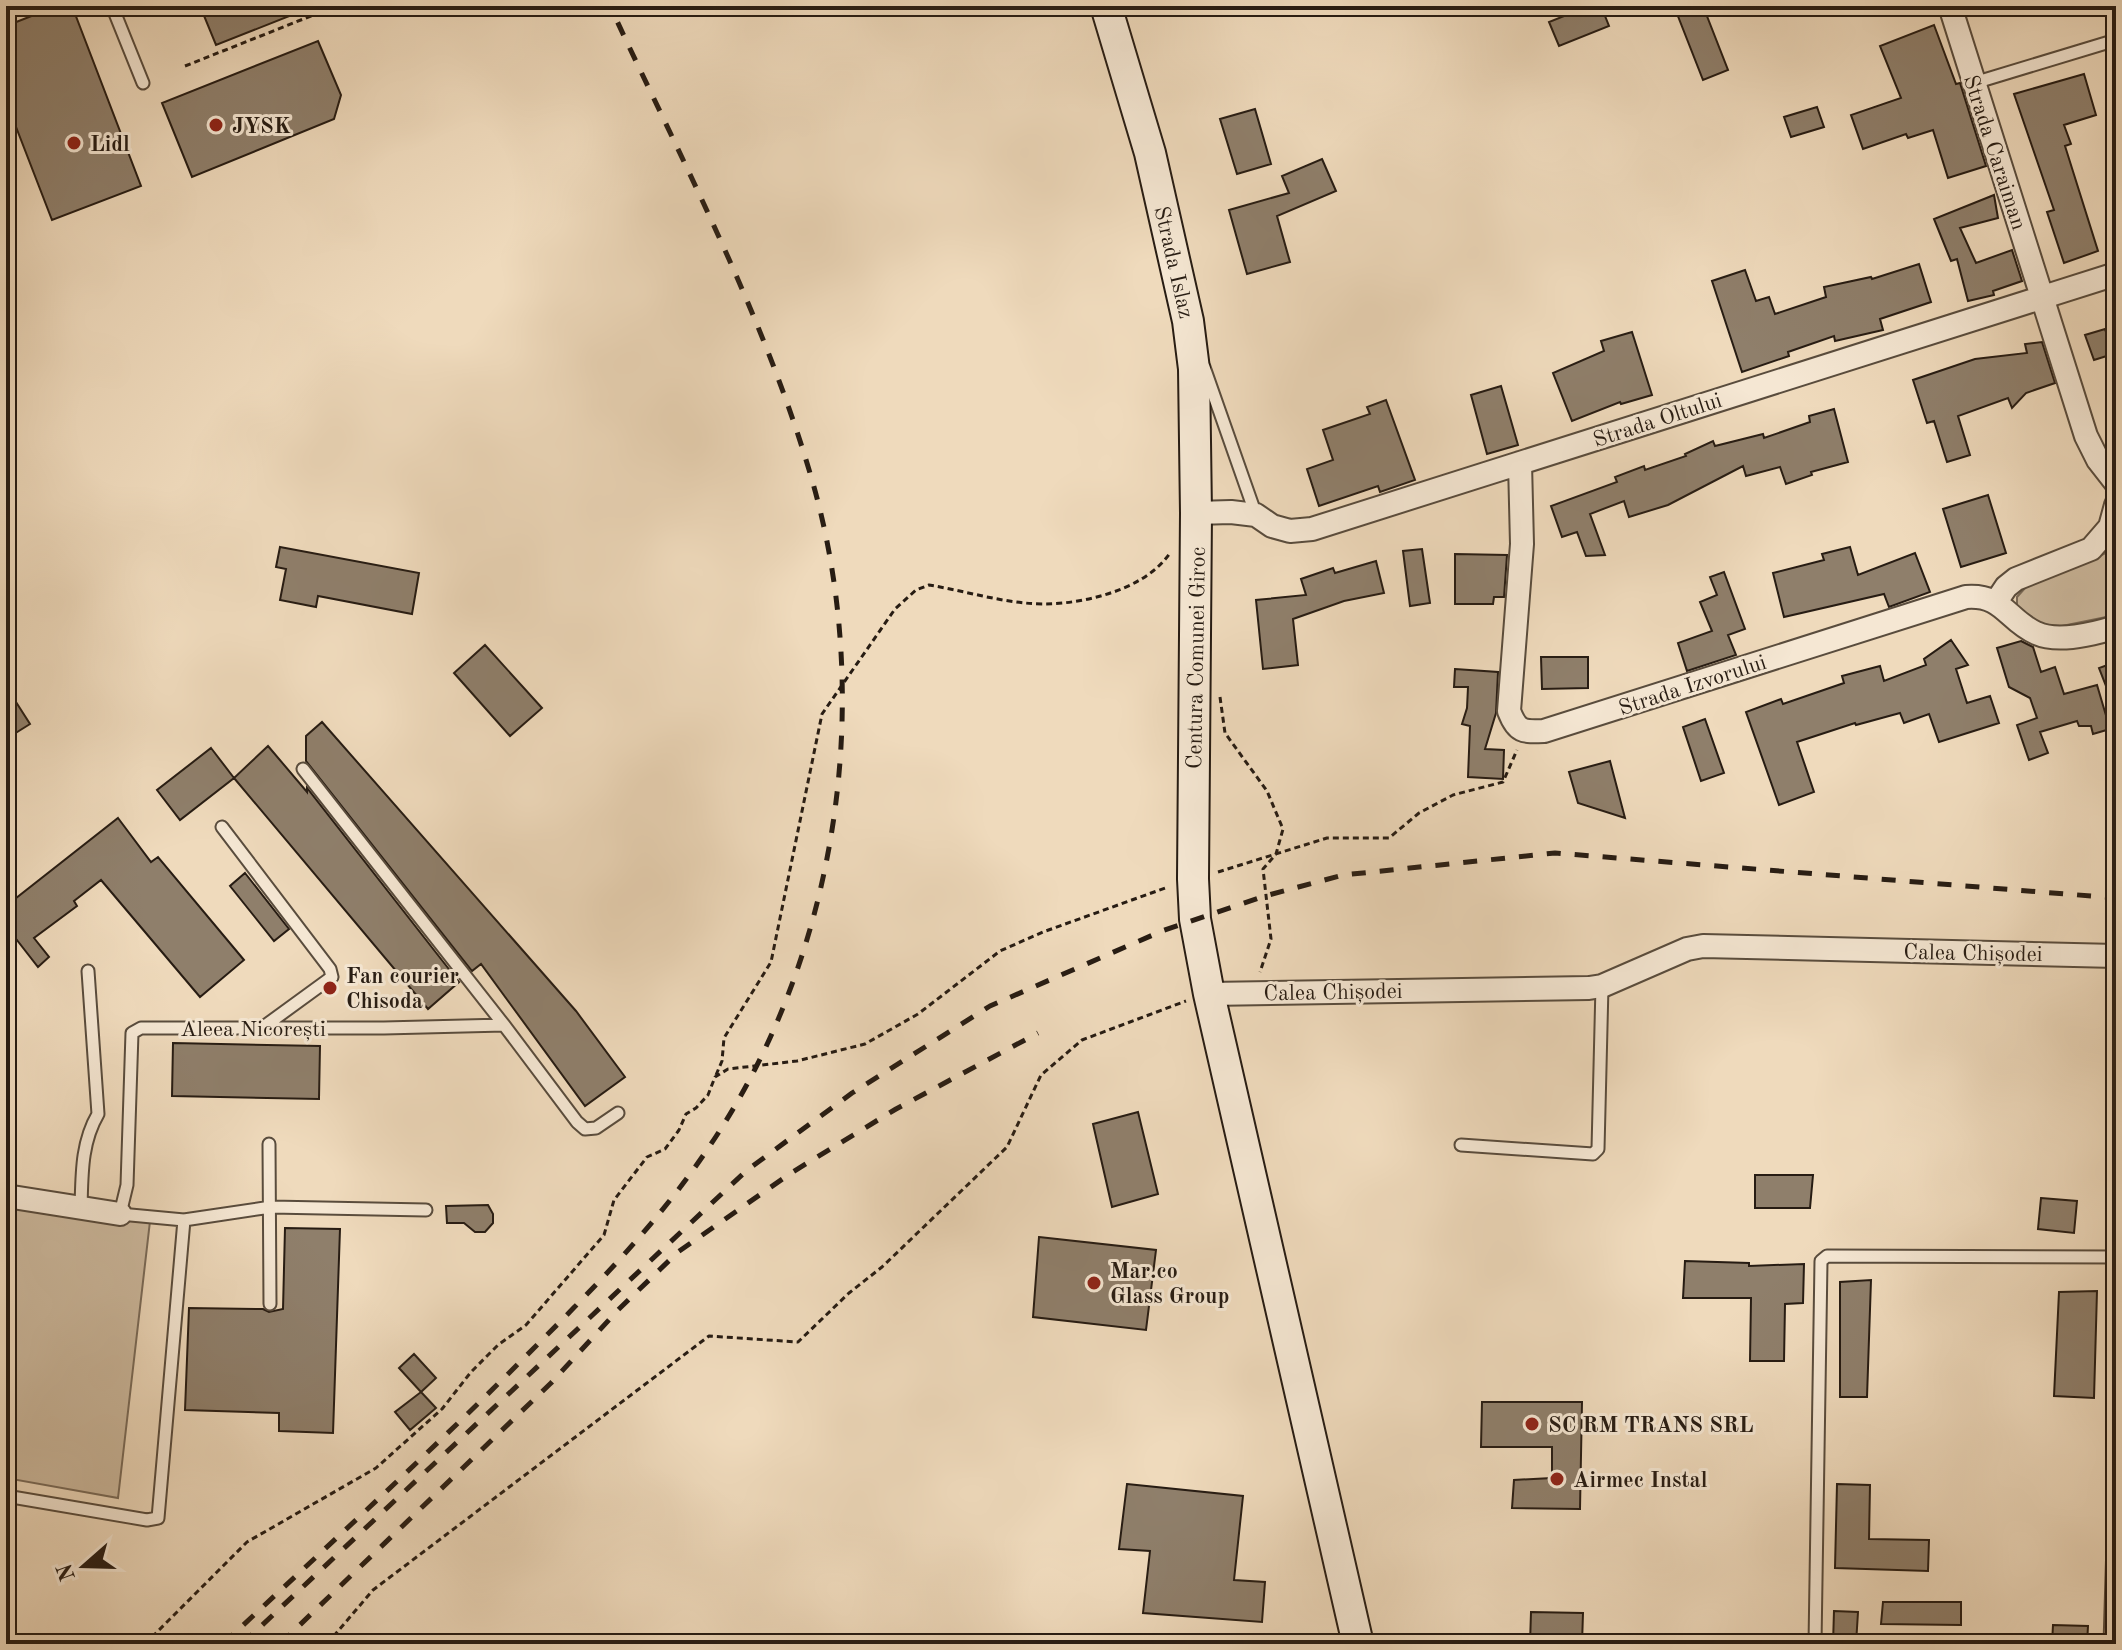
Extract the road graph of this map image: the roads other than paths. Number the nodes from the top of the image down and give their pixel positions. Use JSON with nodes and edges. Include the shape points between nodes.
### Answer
{"nodes":[{"id":1,"x":112,"y":6,"type":"edge"},
{"id":2,"x":1106,"y":6,"type":"edge"},
{"id":3,"x":1950,"y":6,"type":"edge"},
{"id":4,"x":2116,"y":40,"type":"edge"},
{"id":5,"x":143,"y":83,"type":"dead end"},
{"id":6,"x":1974,"y":83,"type":"junction"},
{"id":7,"x":2116,"y":274,"type":"edge"},
{"id":8,"x":2043,"y":297,"type":"junction"},
{"id":9,"x":1188,"y":321,"type":"junction"},
{"id":10,"x":1520,"y":463,"type":"junction"},
{"id":11,"x":2116,"y":483,"type":"edge"},
{"id":12,"x":2116,"y":505,"type":"edge"},
{"id":13,"x":1196,"y":513,"type":"junction"},
{"id":14,"x":1256,"y":515,"type":"junction"},
{"id":15,"x":1996,"y":602,"type":"junction"},
{"id":16,"x":2116,"y":627,"type":"edge"},
{"id":17,"x":303,"y":769,"type":"dead end"},
{"id":18,"x":222,"y":827,"type":"dead end"},
{"id":19,"x":2116,"y":956,"type":"edge"},
{"id":20,"x":88,"y":971,"type":"dead end"},
{"id":21,"x":1602,"y":986,"type":"junction"},
{"id":22,"x":1209,"y":994,"type":"junction"},
{"id":23,"x":504,"y":1025,"type":"junction"},
{"id":24,"x":262,"y":1028,"type":"junction"},
{"id":25,"x":618,"y":1113,"type":"dead end"},
{"id":26,"x":269,"y":1144,"type":"dead end"},
{"id":27,"x":1461,"y":1145,"type":"dead end"},
{"id":28,"x":6,"y":1196,"type":"edge"},
{"id":29,"x":271,"y":1207,"type":"junction"},
{"id":30,"x":81,"y":1208,"type":"junction"},
{"id":31,"x":426,"y":1210,"type":"dead end"},
{"id":32,"x":120,"y":1214,"type":"junction"},
{"id":33,"x":184,"y":1220,"type":"junction"},
{"id":34,"x":2116,"y":1257,"type":"edge"},
{"id":35,"x":270,"y":1304,"type":"dead end"},
{"id":36,"x":2116,"y":1443,"type":"edge"},
{"id":37,"x":6,"y":1496,"type":"edge"},
{"id":38,"x":1358,"y":1644,"type":"edge"},
{"id":39,"x":1815,"y":1644,"type":"edge"},
{"id":40,"x":2110,"y":1644,"type":"edge"}],
"edges":[{"from":1,"to":5,"type":"lane"},
{"from":2,"to":9,"type":"main road","name":"Strada Islaz","via":[[1150,153]]},
{"from":3,"to":6,"type":"street","name":"Strada Caraiman"},
{"from":4,"to":6,"type":"lane"},
{"from":6,"to":8,"type":"street","name":"Strada Caraiman"},
{"from":7,"to":8,"type":"street","name":"Strada Oltului"},
{"from":8,"to":10,"type":"street","name":"Strada Oltului"},
{"from":8,"to":11,"type":"street","via":[[2086,436]]},
{"from":9,"to":13,"type":"main road","name":"Centura Comunei Giroc"},
{"from":9,"to":14,"type":"lane","name":"Strada Islaz"},
{"from":10,"to":14,"type":"street","name":"Strada Oltului","via":[[1312,529],[1290,531]]},
{"from":10,"to":15,"type":"street","name":"Strada Izvorului","via":[[1522,544],[1509,711],[1514,725],[1525,732],[1544,731],[1966,597]]},
{"from":12,"to":15,"type":"street","via":[[2110,527],[2091,549],[2016,579]]},
{"from":13,"to":14,"type":"street","name":"Strada Oltului"},
{"from":13,"to":22,"type":"main road","name":"Centura Comunei Giroc","via":[[1193,879]]},
{"from":15,"to":16,"type":"street","via":[[2038,634],[2057,637]]},
{"from":17,"to":23,"type":"lane"},
{"from":18,"to":24,"type":"lane","via":[[332,977]]},
{"from":19,"to":21,"type":"street","name":"Calea Chișodei","via":[[1703,946]]},
{"from":20,"to":30,"type":"lane","via":[[98,1114],[84,1148]]},
{"from":21,"to":22,"type":"street","name":"Calea Chișodei"},
{"from":21,"to":27,"type":"lane","via":[[1598,1149],[1593,1154]]},
{"from":22,"to":38,"type":"main road"},
{"from":23,"to":24,"type":"lane","name":"Aleea Nicorești"},
{"from":23,"to":25,"type":"lane","via":[[585,1129]]},
{"from":24,"to":32,"type":"lane","name":"Aleea Nicorești","via":[[141,1028],[132,1033],[127,1185]]},
{"from":26,"to":29,"type":"lane"},
{"from":28,"to":30,"type":"street"},
{"from":29,"to":31,"type":"lane"},
{"from":29,"to":33,"type":"lane"},
{"from":29,"to":35,"type":"lane"},
{"from":30,"to":32,"type":"street"},
{"from":32,"to":33,"type":"lane"},
{"from":33,"to":37,"type":"lane","via":[[158,1518]]},
{"from":34,"to":39,"type":"lane","via":[[1827,1256],[1821,1261]]},
{"from":36,"to":40,"type":"lane"}]}
